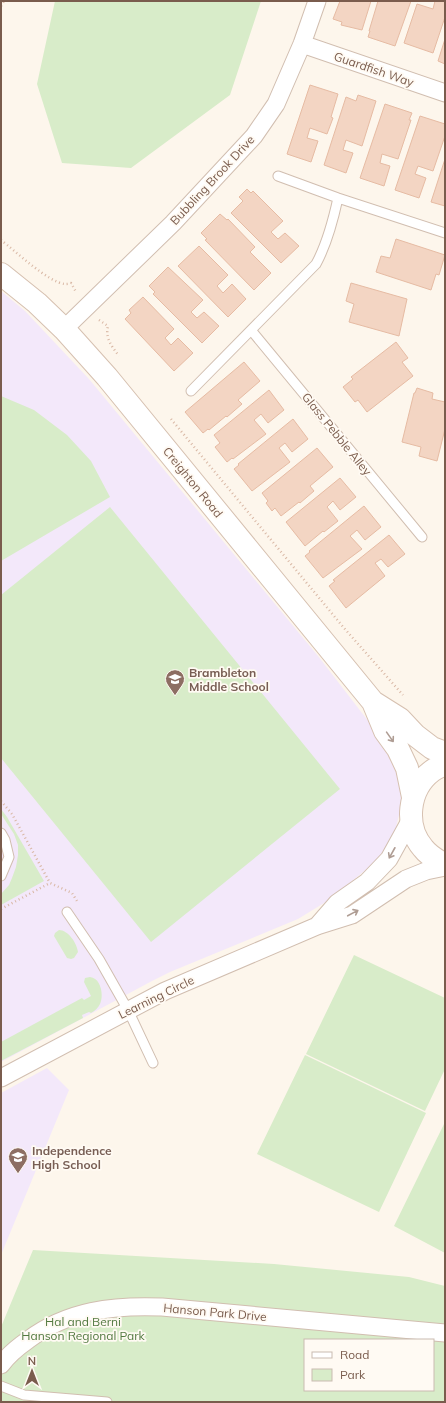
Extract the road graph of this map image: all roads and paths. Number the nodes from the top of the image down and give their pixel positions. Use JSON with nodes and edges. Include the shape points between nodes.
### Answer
{"nodes":[{"id":1,"x":4,"y":1,"type":"edge"},
{"id":2,"x":317,"y":1,"type":"edge"},
{"id":3,"x":1,"y":6,"type":"edge"},
{"id":4,"x":302,"y":44,"type":"junction"},
{"id":5,"x":445,"y":94,"type":"edge"},
{"id":6,"x":278,"y":176,"type":"dead end"},
{"id":7,"x":338,"y":198,"type":"junction"},
{"id":8,"x":445,"y":233,"type":"edge"},
{"id":9,"x":1,"y":240,"type":"edge"},
{"id":10,"x":1,"y":274,"type":"edge"},
{"id":11,"x":88,"y":307,"type":"junction"},
{"id":12,"x":64,"y":330,"type":"junction"},
{"id":13,"x":252,"y":330,"type":"junction"},
{"id":14,"x":123,"y":361,"type":"dead end"},
{"id":15,"x":191,"y":390,"type":"dead end"},
{"id":16,"x":168,"y":415,"type":"dead end"},
{"id":17,"x":422,"y":537,"type":"dead end"},
{"id":18,"x":405,"y":698,"type":"dead end"},
{"id":19,"x":373,"y":702,"type":"junction"},
{"id":20,"x":445,"y":753,"type":"edge"},
{"id":21,"x":445,"y":764,"type":"edge"},
{"id":22,"x":413,"y":797,"type":"junction"},
{"id":23,"x":1,"y":801,"type":"edge"},
{"id":24,"x":411,"y":819,"type":"junction"},
{"id":25,"x":1,"y":833,"type":"edge"},
{"id":26,"x":445,"y":866,"type":"edge"},
{"id":27,"x":1,"y":876,"type":"edge"},
{"id":28,"x":50,"y":884,"type":"dead end"},
{"id":29,"x":67,"y":912,"type":"dead end"},
{"id":30,"x":317,"y":926,"type":"junction"},
{"id":31,"x":128,"y":1010,"type":"junction"},
{"id":32,"x":153,"y":1063,"type":"dead end"},
{"id":33,"x":1,"y":1078,"type":"edge"},
{"id":34,"x":445,"y":1333,"type":"edge"},
{"id":35,"x":1,"y":1365,"type":"edge"},
{"id":36,"x":1,"y":1386,"type":"edge"},
{"id":37,"x":107,"y":1402,"type":"edge"}],
"edges":[{"from":1,"to":3,"type":"path"},
{"from":2,"to":4,"type":"street","name":"Bubbling Brook Drive"},
{"from":4,"to":5,"type":"street","name":"Guardfish Way"},
{"from":4,"to":11,"type":"street","name":"Bubbling Brook Drive","via":[[276,104],[254,136],[173,223]]},
{"from":6,"to":7,"type":"lane"},
{"from":7,"to":8,"type":"lane"},
{"from":7,"to":13,"type":"lane","via":[[333,221],[316,264]]},
{"from":9,"to":11,"type":"path","via":[[47,276],[57,282],[71,284]]},
{"from":10,"to":12,"type":"street","name":"Creighton Road","via":[[37,303]]},
{"from":11,"to":12,"type":"street","name":"Bubbling Brook Drive"},
{"from":11,"to":14,"type":"path","via":[[100,322],[108,326],[106,333]]},
{"from":12,"to":19,"type":"street","name":"Creighton Road","via":[[112,383]]},
{"from":13,"to":15,"type":"lane"},
{"from":13,"to":17,"type":"lane","name":"Glass Pebble Alley"},
{"from":16,"to":18,"type":"path"},
{"from":19,"to":20,"type":"street","name":"Creighton Road","via":[[400,719],[432,748]]},
{"from":19,"to":22,"type":"street","name":"Creighton Road","one_way":true,"via":[[385,731],[407,768]]},
{"from":21,"to":22,"type":"street","name":"Creighton Road","via":[[431,771],[420,783]]},
{"from":22,"to":24,"type":"street","name":"Creighton Road"},
{"from":23,"to":28,"type":"path","via":[[12,814]]},
{"from":24,"to":26,"type":"street","name":"Creighton Road","via":[[422,848]]},
{"from":24,"to":30,"type":"street","name":"Learning Circle","one_way":true,"via":[[389,859],[366,882],[337,902]]},
{"from":25,"to":27,"type":"lane","via":[[9,858]]},
{"from":30,"to":26,"type":"street","name":"Learning Circle","one_way":true,"via":[[352,915],[406,879]]},
{"from":29,"to":31,"type":"lane","via":[[99,959]]},
{"from":30,"to":31,"type":"street","name":"Learning Circle","via":[[165,991]]},
{"from":31,"to":32,"type":"lane"},
{"from":31,"to":33,"type":"street","name":"Learning Circle"},
{"from":34,"to":35,"type":"street","name":"Hanson Park Drive","via":[[162,1307],[106,1308],[59,1321],[18,1348]]},
{"from":36,"to":37,"type":"lane","via":[[24,1395]]}]}
